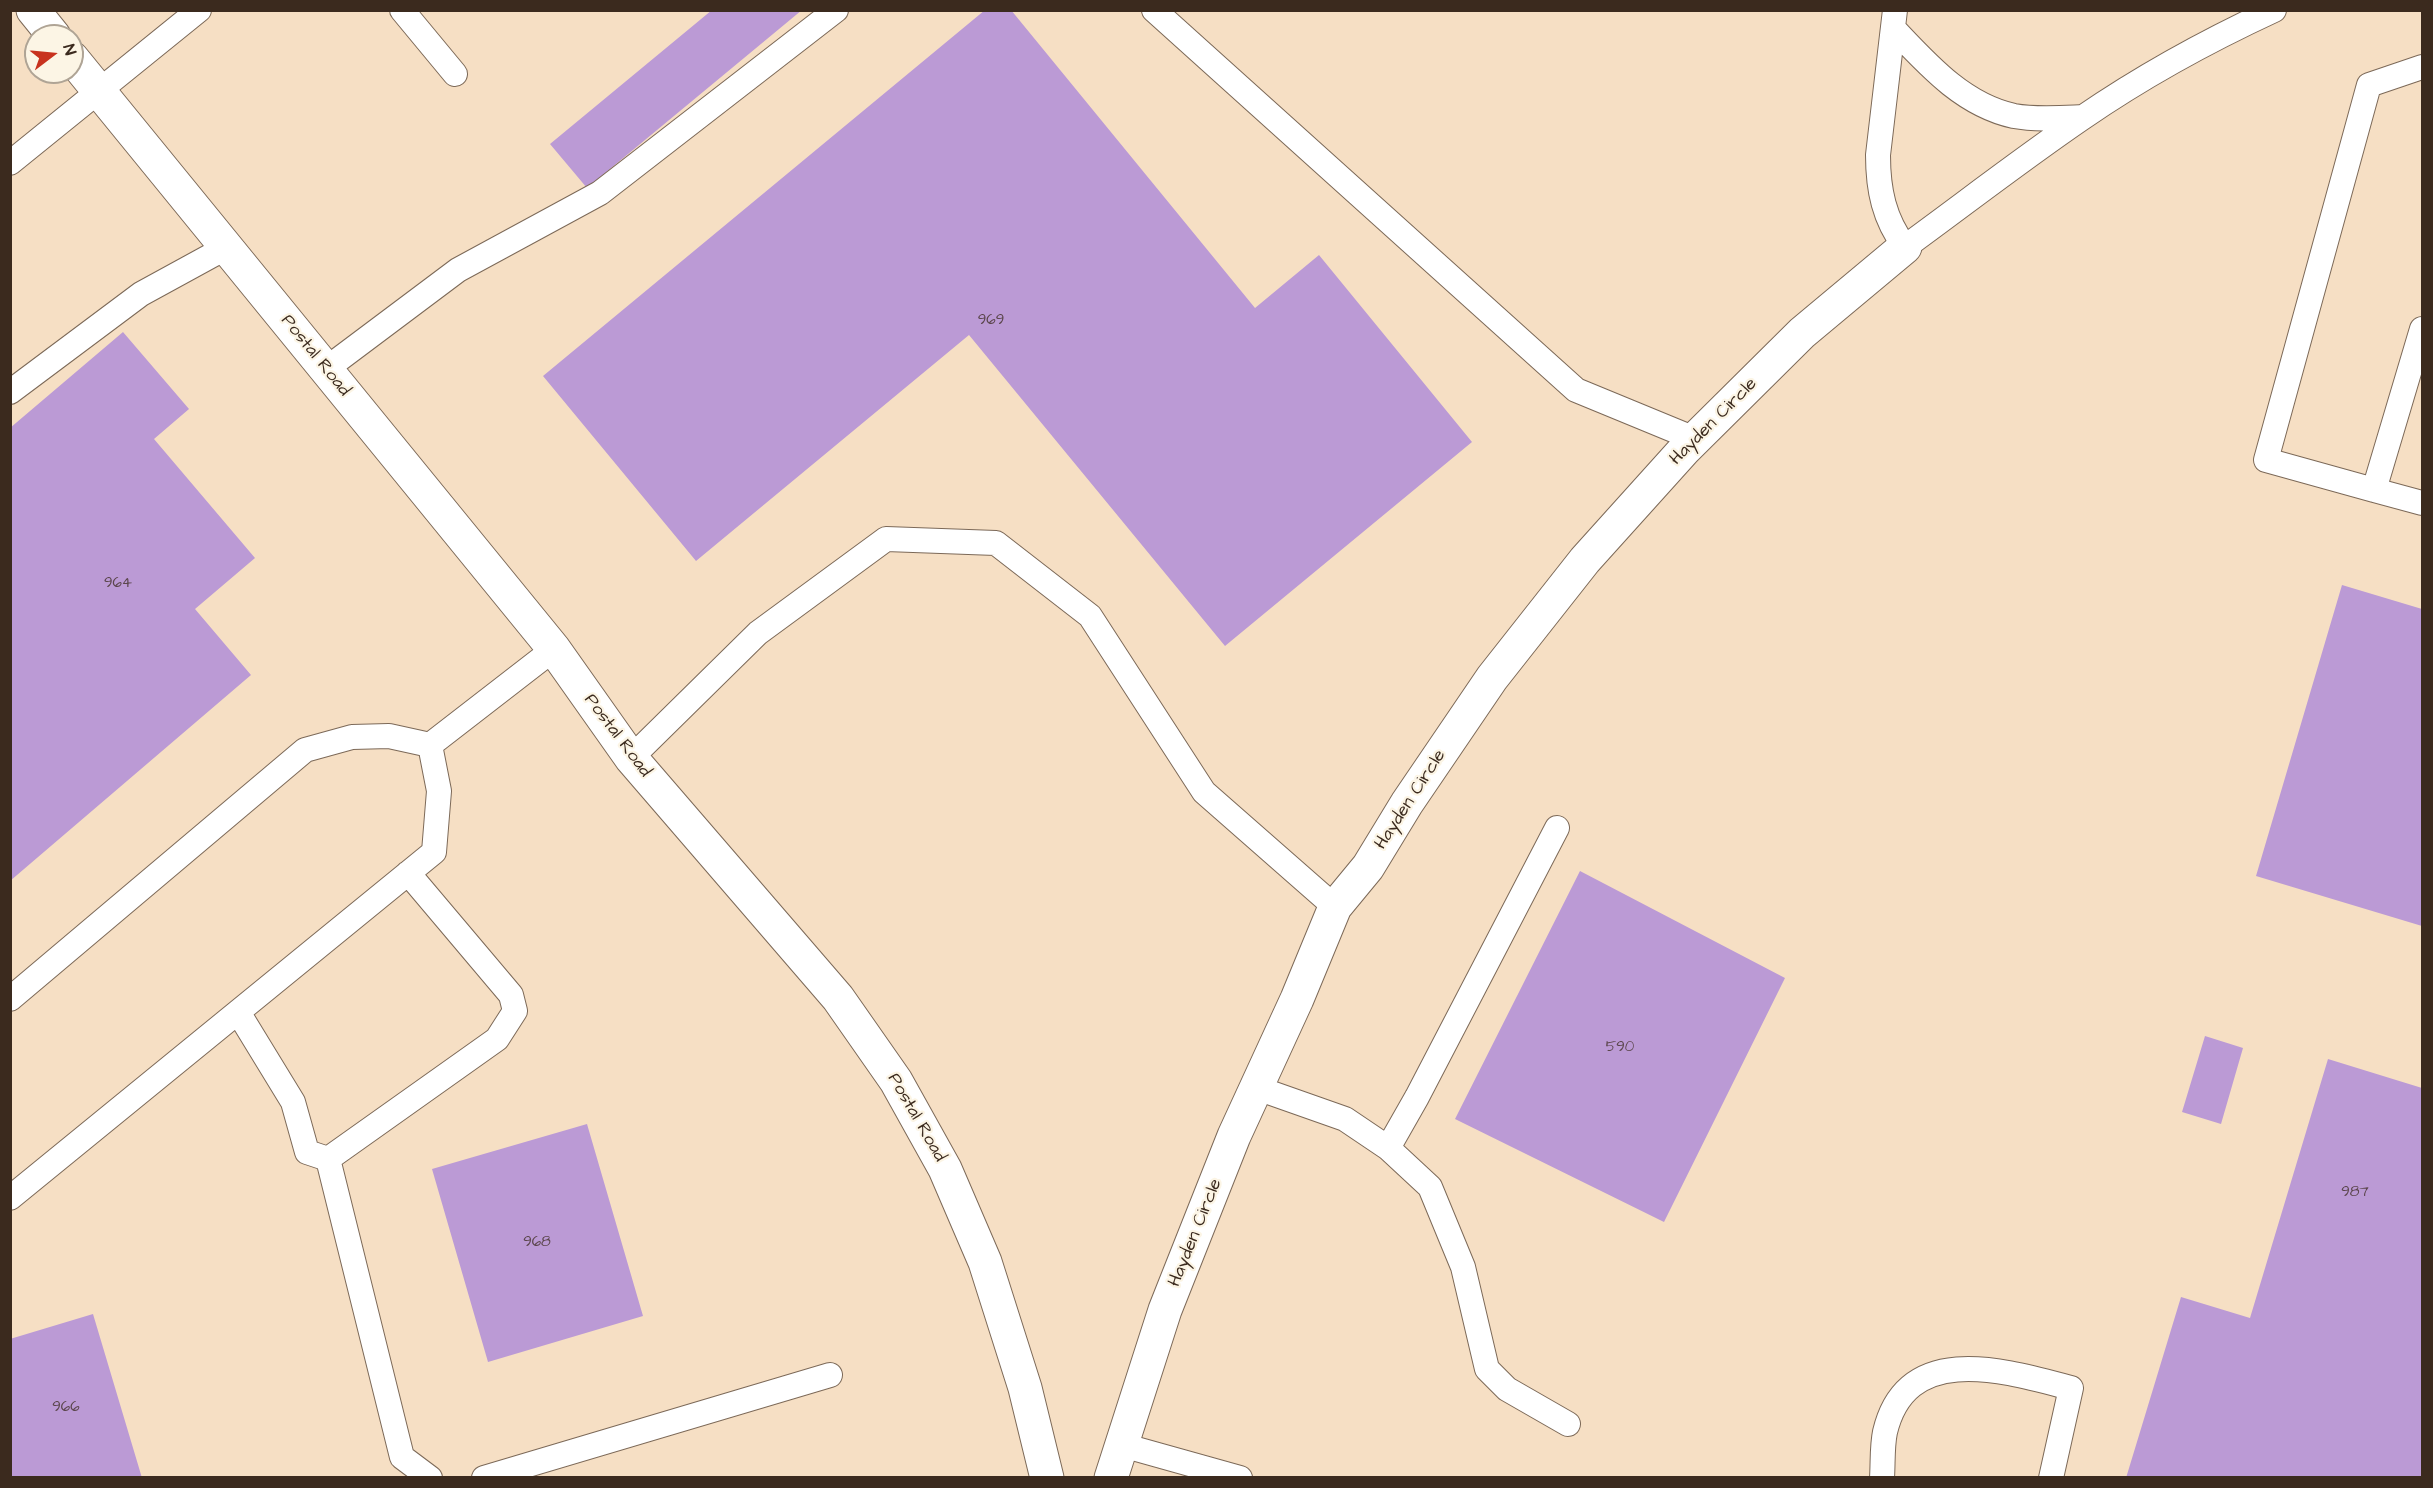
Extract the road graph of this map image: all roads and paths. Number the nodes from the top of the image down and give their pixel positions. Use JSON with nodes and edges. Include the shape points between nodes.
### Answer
{"nodes":[{"id":1,"x":33,"y":10,"type":"edge"},
{"id":2,"x":200,"y":10,"type":"edge"},
{"id":3,"x":402,"y":10,"type":"edge"},
{"id":4,"x":836,"y":10,"type":"edge"},
{"id":5,"x":1154,"y":10,"type":"edge"},
{"id":6,"x":2274,"y":10,"type":"edge"},
{"id":7,"x":1894,"y":19,"type":"edge"},
{"id":8,"x":44,"y":24,"type":"edge"},
{"id":9,"x":2422,"y":67,"type":"edge"},
{"id":10,"x":84,"y":73,"type":"edge"},
{"id":11,"x":455,"y":74,"type":"dead end"},
{"id":12,"x":99,"y":91,"type":"junction"},
{"id":13,"x":2083,"y":117,"type":"junction"},
{"id":14,"x":10,"y":163,"type":"edge"},
{"id":15,"x":227,"y":247,"type":"junction"},
{"id":16,"x":1905,"y":247,"type":"junction"},
{"id":17,"x":2422,"y":329,"type":"edge"},
{"id":18,"x":326,"y":369,"type":"junction"},
{"id":19,"x":10,"y":392,"type":"edge"},
{"id":20,"x":1695,"y":439,"type":"junction"},
{"id":21,"x":2374,"y":490,"type":"junction"},
{"id":22,"x":2422,"y":502,"type":"edge"},
{"id":23,"x":554,"y":649,"type":"junction"},
{"id":24,"x":430,"y":745,"type":"junction"},
{"id":25,"x":631,"y":758,"type":"junction"},
{"id":26,"x":1557,"y":828,"type":"dead end"},
{"id":27,"x":408,"y":873,"type":"junction"},
{"id":28,"x":1335,"y":907,"type":"junction"},
{"id":29,"x":10,"y":999,"type":"edge"},
{"id":30,"x":238,"y":1012,"type":"junction"},
{"id":31,"x":1257,"y":1088,"type":"junction"},
{"id":32,"x":1388,"y":1148,"type":"junction"},
{"id":33,"x":328,"y":1159,"type":"junction"},
{"id":34,"x":10,"y":1198,"type":"edge"},
{"id":35,"x":830,"y":1375,"type":"dead end"},
{"id":36,"x":1568,"y":1424,"type":"dead end"},
{"id":37,"x":1122,"y":1444,"type":"junction"},
{"id":38,"x":430,"y":1478,"type":"edge"},
{"id":39,"x":484,"y":1478,"type":"edge"},
{"id":40,"x":1047,"y":1478,"type":"edge"},
{"id":41,"x":1111,"y":1478,"type":"edge"},
{"id":42,"x":1240,"y":1478,"type":"edge"},
{"id":43,"x":1882,"y":1478,"type":"edge"},
{"id":44,"x":2052,"y":1478,"type":"edge"}],
"edges":[{"from":1,"to":8,"type":"street"},
{"from":2,"to":12,"type":"lane"},
{"from":3,"to":11,"type":"lane"},
{"from":4,"to":18,"type":"lane","via":[[600,193],[458,270]]},
{"from":5,"to":20,"type":"lane","via":[[1576,390]]},
{"from":6,"to":13,"type":"lane","via":[[2174,61]]},
{"from":7,"to":13,"type":"lane","via":[[1949,83],[1982,105],[2015,116]]},
{"from":7,"to":16,"type":"lane","via":[[1878,178],[1891,229]]},
{"from":9,"to":21,"type":"lane","via":[[2369,85],[2266,460]]},
{"from":10,"to":12,"type":"street","name":"Postal Road"},
{"from":12,"to":14,"type":"lane"},
{"from":12,"to":15,"type":"street","name":"Postal Road"},
{"from":13,"to":16,"type":"lane"},
{"from":15,"to":18,"type":"street","name":"Postal Road"},
{"from":15,"to":19,"type":"lane","via":[[141,294]]},
{"from":16,"to":20,"type":"street","name":"Hayden Circle","via":[[1802,333]]},
{"from":17,"to":21,"type":"lane"},
{"from":18,"to":23,"type":"street","name":"Postal Road"},
{"from":20,"to":28,"type":"street","name":"Hayden Circle","via":[[1585,560],[1492,678],[1407,802],[1368,867]]},
{"from":21,"to":22,"type":"lane"},
{"from":23,"to":24,"type":"lane"},
{"from":23,"to":25,"type":"street","name":"Postal Road"},
{"from":24,"to":27,"type":"lane","via":[[439,791],[434,852]]},
{"from":24,"to":29,"type":"lane","via":[[389,736],[352,737],[305,750]]},
{"from":25,"to":28,"type":"lane","via":[[758,633],[886,539],[996,543],[1090,616],[1204,792]]},
{"from":25,"to":40,"type":"street","name":"Postal Road","via":[[838,998],[896,1081],[945,1169],[985,1262],[1025,1388]]},
{"from":26,"to":32,"type":"lane"},
{"from":27,"to":30,"type":"lane"},
{"from":27,"to":33,"type":"lane","via":[[511,995],[515,1011],[497,1039]]},
{"from":28,"to":31,"type":"street","name":"Hayden Circle"},
{"from":30,"to":33,"type":"lane","via":[[293,1102],[308,1152]]},
{"from":30,"to":34,"type":"lane"},
{"from":31,"to":32,"type":"lane","via":[[1345,1119]]},
{"from":31,"to":37,"type":"street","name":"Hayden Circle","via":[[1165,1310]]},
{"from":32,"to":36,"type":"lane","via":[[1430,1187],[1463,1267],[1487,1369],[1507,1389]]},
{"from":33,"to":38,"type":"lane","via":[[402,1457]]},
{"from":35,"to":39,"type":"lane"},
{"from":37,"to":41,"type":"street","name":"Hayden Circle"},
{"from":37,"to":42,"type":"lane"},
{"from":43,"to":44,"type":"lane","via":[[1885,1432],[1903,1393],[1919,1379],[1961,1367],[2022,1375],[2071,1388]]}]}
